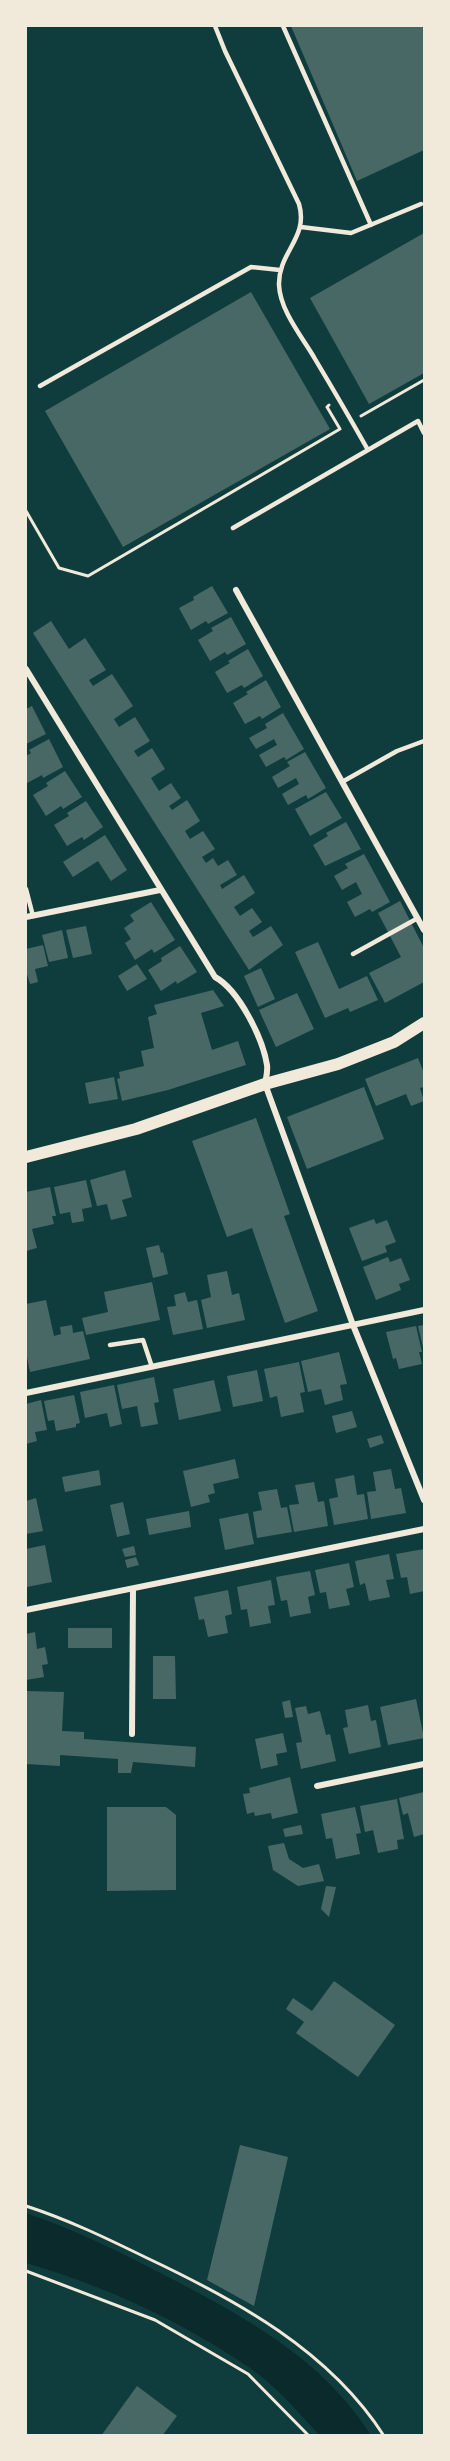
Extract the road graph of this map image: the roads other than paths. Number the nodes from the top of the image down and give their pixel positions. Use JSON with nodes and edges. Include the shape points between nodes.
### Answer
{"nodes":[{"id":1,"x":215,"y":26,"type":"edge"},
{"id":2,"x":283,"y":26,"type":"edge"},
{"id":3,"x":421,"y":204,"type":"dead end"},
{"id":4,"x":371,"y":225,"type":"junction"},
{"id":5,"x":301,"y":227,"type":"junction"},
{"id":6,"x":280,"y":270,"type":"junction"},
{"id":7,"x":40,"y":386,"type":"dead end"},
{"id":8,"x":424,"y":418,"type":"edge"},
{"id":9,"x":418,"y":422,"type":"junction"},
{"id":10,"x":424,"y":433,"type":"edge"},
{"id":11,"x":368,"y":450,"type":"junction"},
{"id":12,"x":233,"y":528,"type":"dead end"},
{"id":13,"x":236,"y":590,"type":"dead end"},
{"id":14,"x":26,"y":669,"type":"edge"},
{"id":15,"x":424,"y":741,"type":"edge"},
{"id":16,"x":342,"y":782,"type":"junction"},
{"id":17,"x":26,"y":889,"type":"edge"},
{"id":18,"x":160,"y":890,"type":"junction"},
{"id":19,"x":29,"y":916,"type":"edge"},
{"id":20,"x":418,"y":918,"type":"junction"},
{"id":21,"x":424,"y":930,"type":"edge"},
{"id":22,"x":353,"y":954,"type":"dead end"},
{"id":23,"x":424,"y":1023,"type":"edge"},
{"id":24,"x":266,"y":1084,"type":"junction"},
{"id":25,"x":26,"y":1157,"type":"edge"},
{"id":26,"x":424,"y":1310,"type":"edge"},
{"id":27,"x":353,"y":1325,"type":"junction"},
{"id":28,"x":110,"y":1345,"type":"dead end"},
{"id":29,"x":152,"y":1366,"type":"junction"},
{"id":30,"x":26,"y":1393,"type":"edge"},
{"id":31,"x":424,"y":1500,"type":"edge"},
{"id":32,"x":424,"y":1529,"type":"edge"},
{"id":33,"x":133,"y":1589,"type":"junction"},
{"id":34,"x":26,"y":1610,"type":"edge"},
{"id":35,"x":132,"y":1734,"type":"dead end"},
{"id":36,"x":424,"y":1764,"type":"edge"},
{"id":37,"x":317,"y":1786,"type":"dead end"}],
"edges":[{"from":1,"to":5,"type":"lane","via":[[299,204]]},
{"from":2,"to":4,"type":"lane"},
{"from":3,"to":4,"type":"lane"},
{"from":4,"to":5,"type":"lane","via":[[351,232]]},
{"from":5,"to":6,"type":"lane"},
{"from":6,"to":7,"type":"lane","via":[[251,267]]},
{"from":6,"to":11,"type":"lane","via":[[279,288],[288,314]]},
{"from":8,"to":9,"type":"lane"},
{"from":9,"to":10,"type":"lane"},
{"from":9,"to":11,"type":"lane"},
{"from":11,"to":12,"type":"lane"},
{"from":13,"to":16,"type":"street"},
{"from":14,"to":18,"type":"street"},
{"from":15,"to":16,"type":"lane","via":[[397,751]]},
{"from":16,"to":20,"type":"street"},
{"from":17,"to":19,"type":"lane"},
{"from":18,"to":19,"type":"street"},
{"from":18,"to":24,"type":"street","via":[[215,977],[226,983],[255,1028],[268,1066]]},
{"from":20,"to":21,"type":"street"},
{"from":20,"to":22,"type":"lane"},
{"from":23,"to":24,"type":"main road","via":[[394,1042],[338,1064]]},
{"from":24,"to":25,"type":"main road","via":[[136,1129]]},
{"from":24,"to":27,"type":"street"},
{"from":26,"to":27,"type":"street"},
{"from":27,"to":29,"type":"street"},
{"from":27,"to":31,"type":"street"},
{"from":28,"to":29,"type":"lane","via":[[143,1340]]},
{"from":29,"to":30,"type":"street"},
{"from":32,"to":33,"type":"street"},
{"from":33,"to":34,"type":"street"},
{"from":33,"to":35,"type":"street"},
{"from":36,"to":37,"type":"street"}]}
